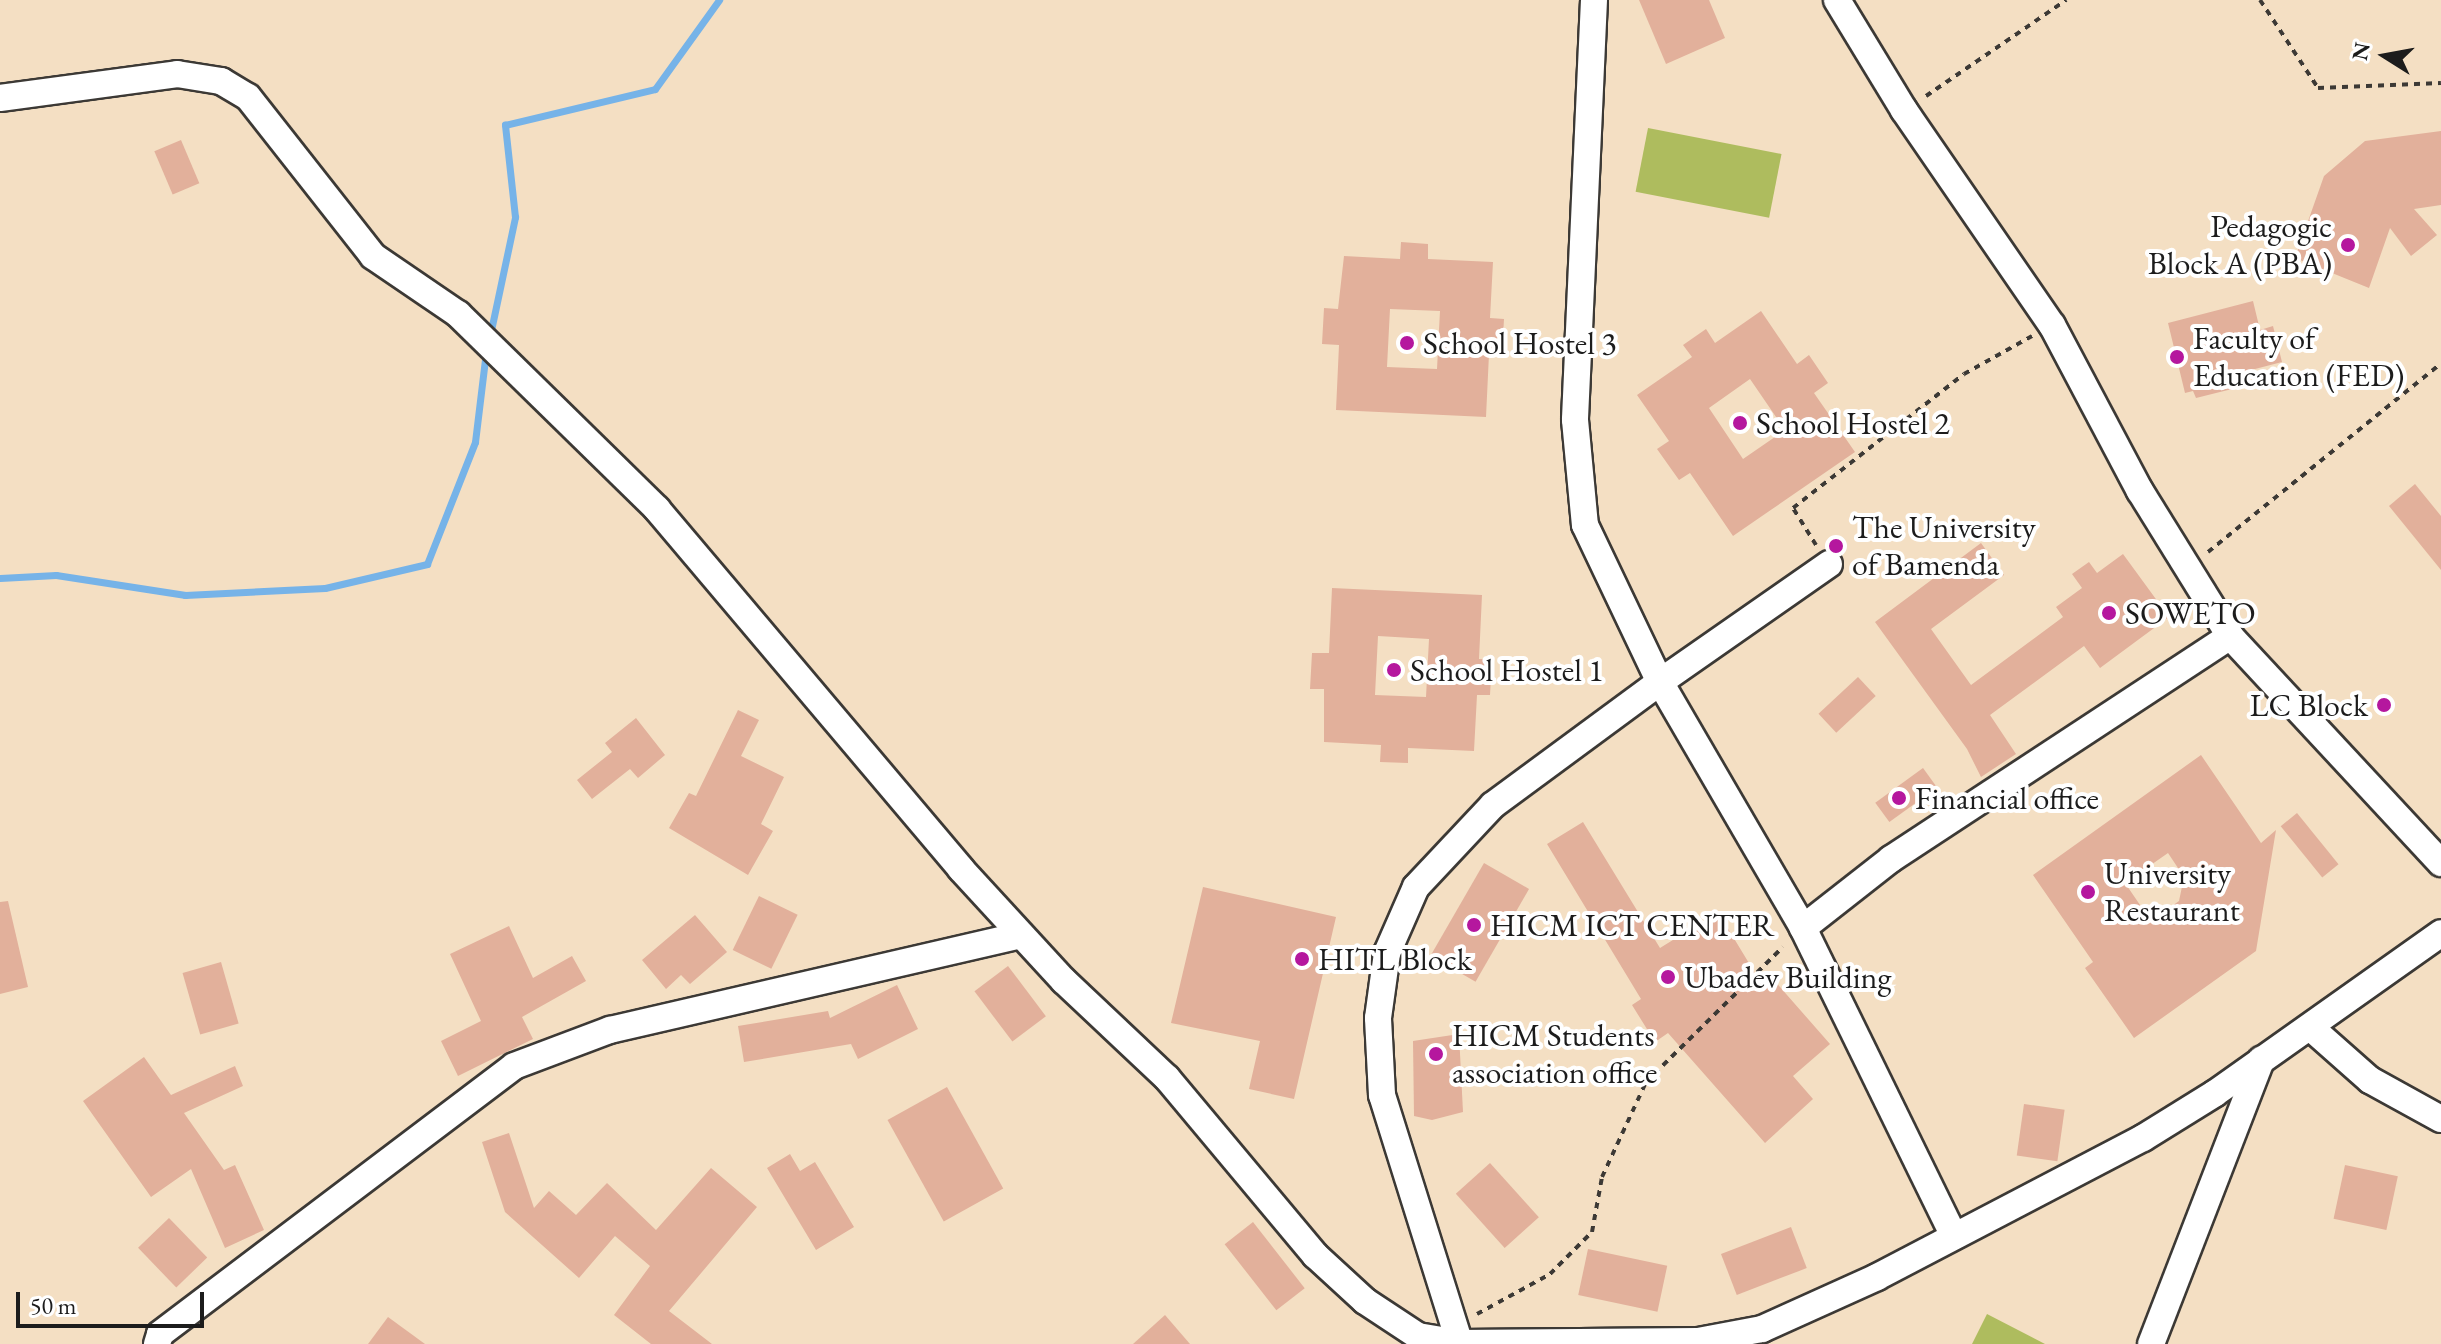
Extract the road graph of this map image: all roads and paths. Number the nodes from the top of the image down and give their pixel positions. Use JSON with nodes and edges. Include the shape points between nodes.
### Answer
{"nodes":[{"id":1,"x":1594,"y":0,"type":"edge"},
{"id":2,"x":1837,"y":0,"type":"edge"},
{"id":3,"x":2066,"y":0,"type":"edge"},
{"id":4,"x":2260,"y":0,"type":"edge"},
{"id":5,"x":2441,"y":83,"type":"edge"},
{"id":6,"x":0,"y":98,"type":"edge"},
{"id":7,"x":1904,"y":110,"type":"junction"},
{"id":8,"x":2052,"y":325,"type":"junction"},
{"id":9,"x":2441,"y":363,"type":"edge"},
{"id":10,"x":1829,"y":564,"type":"joint"},
{"id":11,"x":2188,"y":569,"type":"junction"},
{"id":12,"x":2230,"y":636,"type":"junction"},
{"id":13,"x":1660,"y":682,"type":"junction"},
{"id":14,"x":2441,"y":863,"type":"edge"},
{"id":15,"x":1803,"y":928,"type":"junction"},
{"id":16,"x":2441,"y":933,"type":"edge"},
{"id":17,"x":1020,"y":935,"type":"junction"},
{"id":18,"x":2310,"y":1027,"type":"junction"},
{"id":19,"x":2261,"y":1060,"type":"junction"},
{"id":20,"x":2441,"y":1119,"type":"edge"},
{"id":21,"x":1954,"y":1236,"type":"junction"},
{"id":22,"x":1472,"y":1317,"type":"dead end"},
{"id":23,"x":157,"y":1344,"type":"edge"},
{"id":24,"x":1460,"y":1344,"type":"edge"},
{"id":25,"x":2151,"y":1344,"type":"edge"}],
"edges":[{"from":1,"to":13,"type":"street","via":[[1575,420],[1585,525]]},
{"from":2,"to":7,"type":"street"},
{"from":3,"to":7,"type":"path"},
{"from":4,"to":5,"type":"path","via":[[2318,88]]},
{"from":6,"to":17,"type":"street","via":[[177,74],[221,81],[248,97],[373,256],[458,314],[657,509]]},
{"from":7,"to":8,"type":"street"},
{"from":8,"to":10,"type":"path","via":[[1964,374],[1793,508]]},
{"from":8,"to":11,"type":"street"},
{"from":9,"to":11,"type":"path"},
{"from":10,"to":13,"type":"street"},
{"from":11,"to":12,"type":"street"},
{"from":12,"to":14,"type":"street"},
{"from":12,"to":15,"type":"street","via":[[1891,859]]},
{"from":13,"to":15,"type":"street"},
{"from":13,"to":24,"type":"street","via":[[1493,805],[1416,887],[1387,953],[1378,1018],[1382,1095]]},
{"from":15,"to":21,"type":"street"},
{"from":15,"to":22,"type":"path","via":[[1646,1082],[1602,1177],[1592,1232],[1550,1274]]},
{"from":16,"to":18,"type":"street"},
{"from":17,"to":23,"type":"street","via":[[610,1030],[514,1066],[160,1334]]},
{"from":17,"to":24,"type":"street","via":[[1167,1078],[1325,1264],[1365,1301],[1418,1336]]},
{"from":18,"to":19,"type":"street"},
{"from":18,"to":20,"type":"street","via":[[2370,1080]]},
{"from":19,"to":21,"type":"street","via":[[2143,1138]]},
{"from":19,"to":25,"type":"street"},
{"from":21,"to":24,"type":"street","via":[[1762,1329],[1698,1341]]}]}
